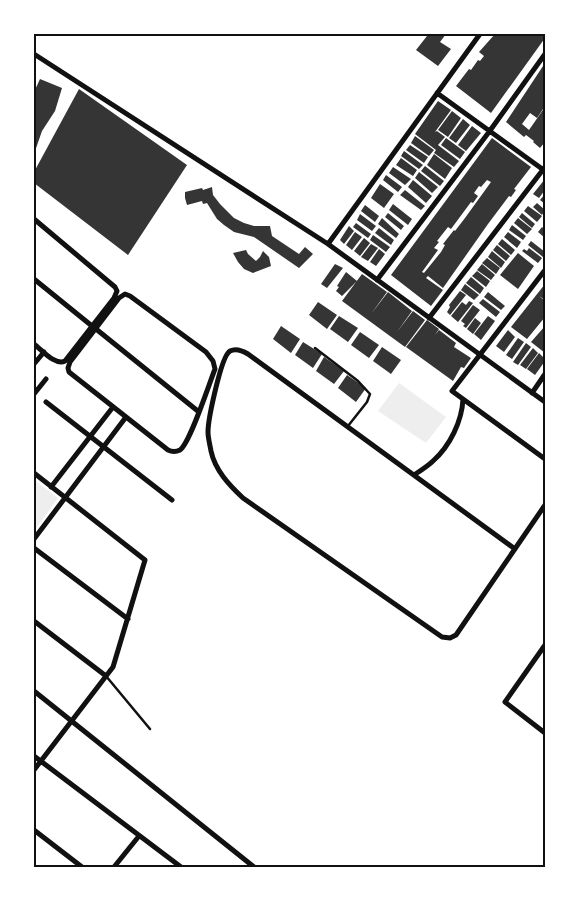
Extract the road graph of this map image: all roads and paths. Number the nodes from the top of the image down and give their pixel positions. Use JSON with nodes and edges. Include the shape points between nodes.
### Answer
{"nodes":[{"id":1,"x":480,"y":34,"type":"edge"},
{"id":2,"x":545,"y":54,"type":"edge"},
{"id":3,"x":35,"y":55,"type":"edge"},
{"id":4,"x":34,"y":63,"type":"edge"},
{"id":5,"x":437,"y":93,"type":"junction"},
{"id":6,"x":489,"y":132,"type":"junction"},
{"id":7,"x":545,"y":169,"type":"edge"},
{"id":8,"x":34,"y":219,"type":"edge"},
{"id":9,"x":328,"y":244,"type":"junction"},
{"id":10,"x":545,"y":270,"type":"edge"},
{"id":11,"x":34,"y":279,"type":"edge"},
{"id":12,"x":377,"y":280,"type":"junction"},
{"id":13,"x":429,"y":318,"type":"junction"},
{"id":14,"x":94,"y":328,"type":"junction"},
{"id":15,"x":34,"y":344,"type":"edge"},
{"id":16,"x":315,"y":348,"type":"dead end"},
{"id":17,"x":44,"y":352,"type":"junction"},
{"id":18,"x":481,"y":355,"type":"junction"},
{"id":19,"x":34,"y":364,"type":"edge"},
{"id":20,"x":545,"y":374,"type":"edge"},
{"id":21,"x":46,"y":379,"type":"dead end"},
{"id":22,"x":532,"y":393,"type":"junction"},
{"id":23,"x":34,"y":394,"type":"edge"},
{"id":24,"x":463,"y":398,"type":"junction"},
{"id":25,"x":46,"y":402,"type":"dead end"},
{"id":26,"x":545,"y":402,"type":"edge"},
{"id":27,"x":113,"y":407,"type":"junction"},
{"id":28,"x":199,"y":412,"type":"junction"},
{"id":29,"x":126,"y":417,"type":"junction"},
{"id":30,"x":348,"y":427,"type":"junction"},
{"id":31,"x":90,"y":436,"type":"junction"},
{"id":32,"x":104,"y":446,"type":"junction"},
{"id":33,"x":545,"y":459,"type":"edge"},
{"id":34,"x":34,"y":474,"type":"edge"},
{"id":35,"x":414,"y":475,"type":"junction"},
{"id":36,"x":51,"y":487,"type":"junction"},
{"id":37,"x":65,"y":498,"type":"junction"},
{"id":38,"x":172,"y":500,"type":"dead end"},
{"id":39,"x":545,"y":505,"type":"edge"},
{"id":40,"x":34,"y":539,"type":"edge"},
{"id":41,"x":34,"y":548,"type":"edge"},
{"id":42,"x":515,"y":549,"type":"junction"},
{"id":43,"x":34,"y":620,"type":"edge"},
{"id":44,"x":128,"y":620,"type":"junction"},
{"id":45,"x":545,"y":645,"type":"edge"},
{"id":46,"x":106,"y":676,"type":"junction"},
{"id":47,"x":34,"y":690,"type":"edge"},
{"id":48,"x":72,"y":721,"type":"junction"},
{"id":49,"x":150,"y":730,"type":"dead end"},
{"id":50,"x":545,"y":734,"type":"edge"},
{"id":51,"x":34,"y":756,"type":"edge"},
{"id":52,"x":40,"y":761,"type":"junction"},
{"id":53,"x":34,"y":770,"type":"edge"},
{"id":54,"x":34,"y":830,"type":"edge"},
{"id":55,"x":139,"y":836,"type":"junction"},
{"id":56,"x":82,"y":867,"type":"edge"},
{"id":57,"x":114,"y":867,"type":"edge"},
{"id":58,"x":181,"y":867,"type":"edge"},
{"id":59,"x":254,"y":867,"type":"edge"}],
"edges":[{"from":1,"to":5,"type":"street"},
{"from":2,"to":6,"type":"street"},
{"from":3,"to":4,"type":"street"},
{"from":3,"to":9,"type":"street"},
{"from":5,"to":6,"type":"street"},
{"from":5,"to":9,"type":"street"},
{"from":6,"to":7,"type":"street"},
{"from":6,"to":12,"type":"street"},
{"from":7,"to":13,"type":"street"},
{"from":8,"to":14,"type":"street","via":[[115,287],[116,294]]},
{"from":9,"to":12,"type":"street"},
{"from":10,"to":18,"type":"street"},
{"from":11,"to":14,"type":"street"},
{"from":12,"to":13,"type":"street"},
{"from":13,"to":18,"type":"street"},
{"from":14,"to":17,"type":"street","via":[[66,361],[56,362]]},
{"from":14,"to":27,"type":"street","via":[[68,368]]},
{"from":14,"to":28,"type":"street"},
{"from":14,"to":28,"type":"street","via":[[125,294],[206,352],[215,369]]},
{"from":15,"to":17,"type":"street"},
{"from":16,"to":30,"type":"lane","via":[[370,394]]},
{"from":17,"to":19,"type":"street"},
{"from":18,"to":22,"type":"street"},
{"from":18,"to":24,"type":"street","via":[[452,391]]},
{"from":20,"to":22,"type":"street"},
{"from":21,"to":23,"type":"street"},
{"from":22,"to":26,"type":"street"},
{"from":24,"to":33,"type":"street"},
{"from":24,"to":35,"type":"street","via":[[458,422],[448,443],[433,461]]},
{"from":25,"to":31,"type":"street"},
{"from":27,"to":29,"type":"street"},
{"from":27,"to":31,"type":"street"},
{"from":28,"to":29,"type":"street","via":[[183,447],[176,452],[168,450]]},
{"from":29,"to":32,"type":"street"},
{"from":30,"to":35,"type":"street"},
{"from":30,"to":42,"type":"street","via":[[242,351],[229,351],[222,362],[208,430],[218,470],[230,486],[436,634],[450,638],[456,635]]},
{"from":31,"to":32,"type":"street"},
{"from":31,"to":36,"type":"street"},
{"from":32,"to":37,"type":"street"},
{"from":32,"to":38,"type":"street"},
{"from":34,"to":36,"type":"street"},
{"from":35,"to":42,"type":"street"},
{"from":36,"to":37,"type":"street"},
{"from":37,"to":40,"type":"street"},
{"from":37,"to":44,"type":"street","via":[[145,560]]},
{"from":39,"to":42,"type":"street"},
{"from":41,"to":44,"type":"street"},
{"from":43,"to":46,"type":"street"},
{"from":44,"to":46,"type":"street","via":[[116,660]]},
{"from":45,"to":50,"type":"street","via":[[505,702]]},
{"from":46,"to":48,"type":"street"},
{"from":46,"to":49,"type":"lane"},
{"from":47,"to":48,"type":"street"},
{"from":48,"to":52,"type":"street"},
{"from":48,"to":59,"type":"street"},
{"from":51,"to":52,"type":"street"},
{"from":52,"to":53,"type":"street"},
{"from":52,"to":55,"type":"street"},
{"from":54,"to":56,"type":"street"},
{"from":55,"to":57,"type":"street"},
{"from":55,"to":58,"type":"street"}]}
